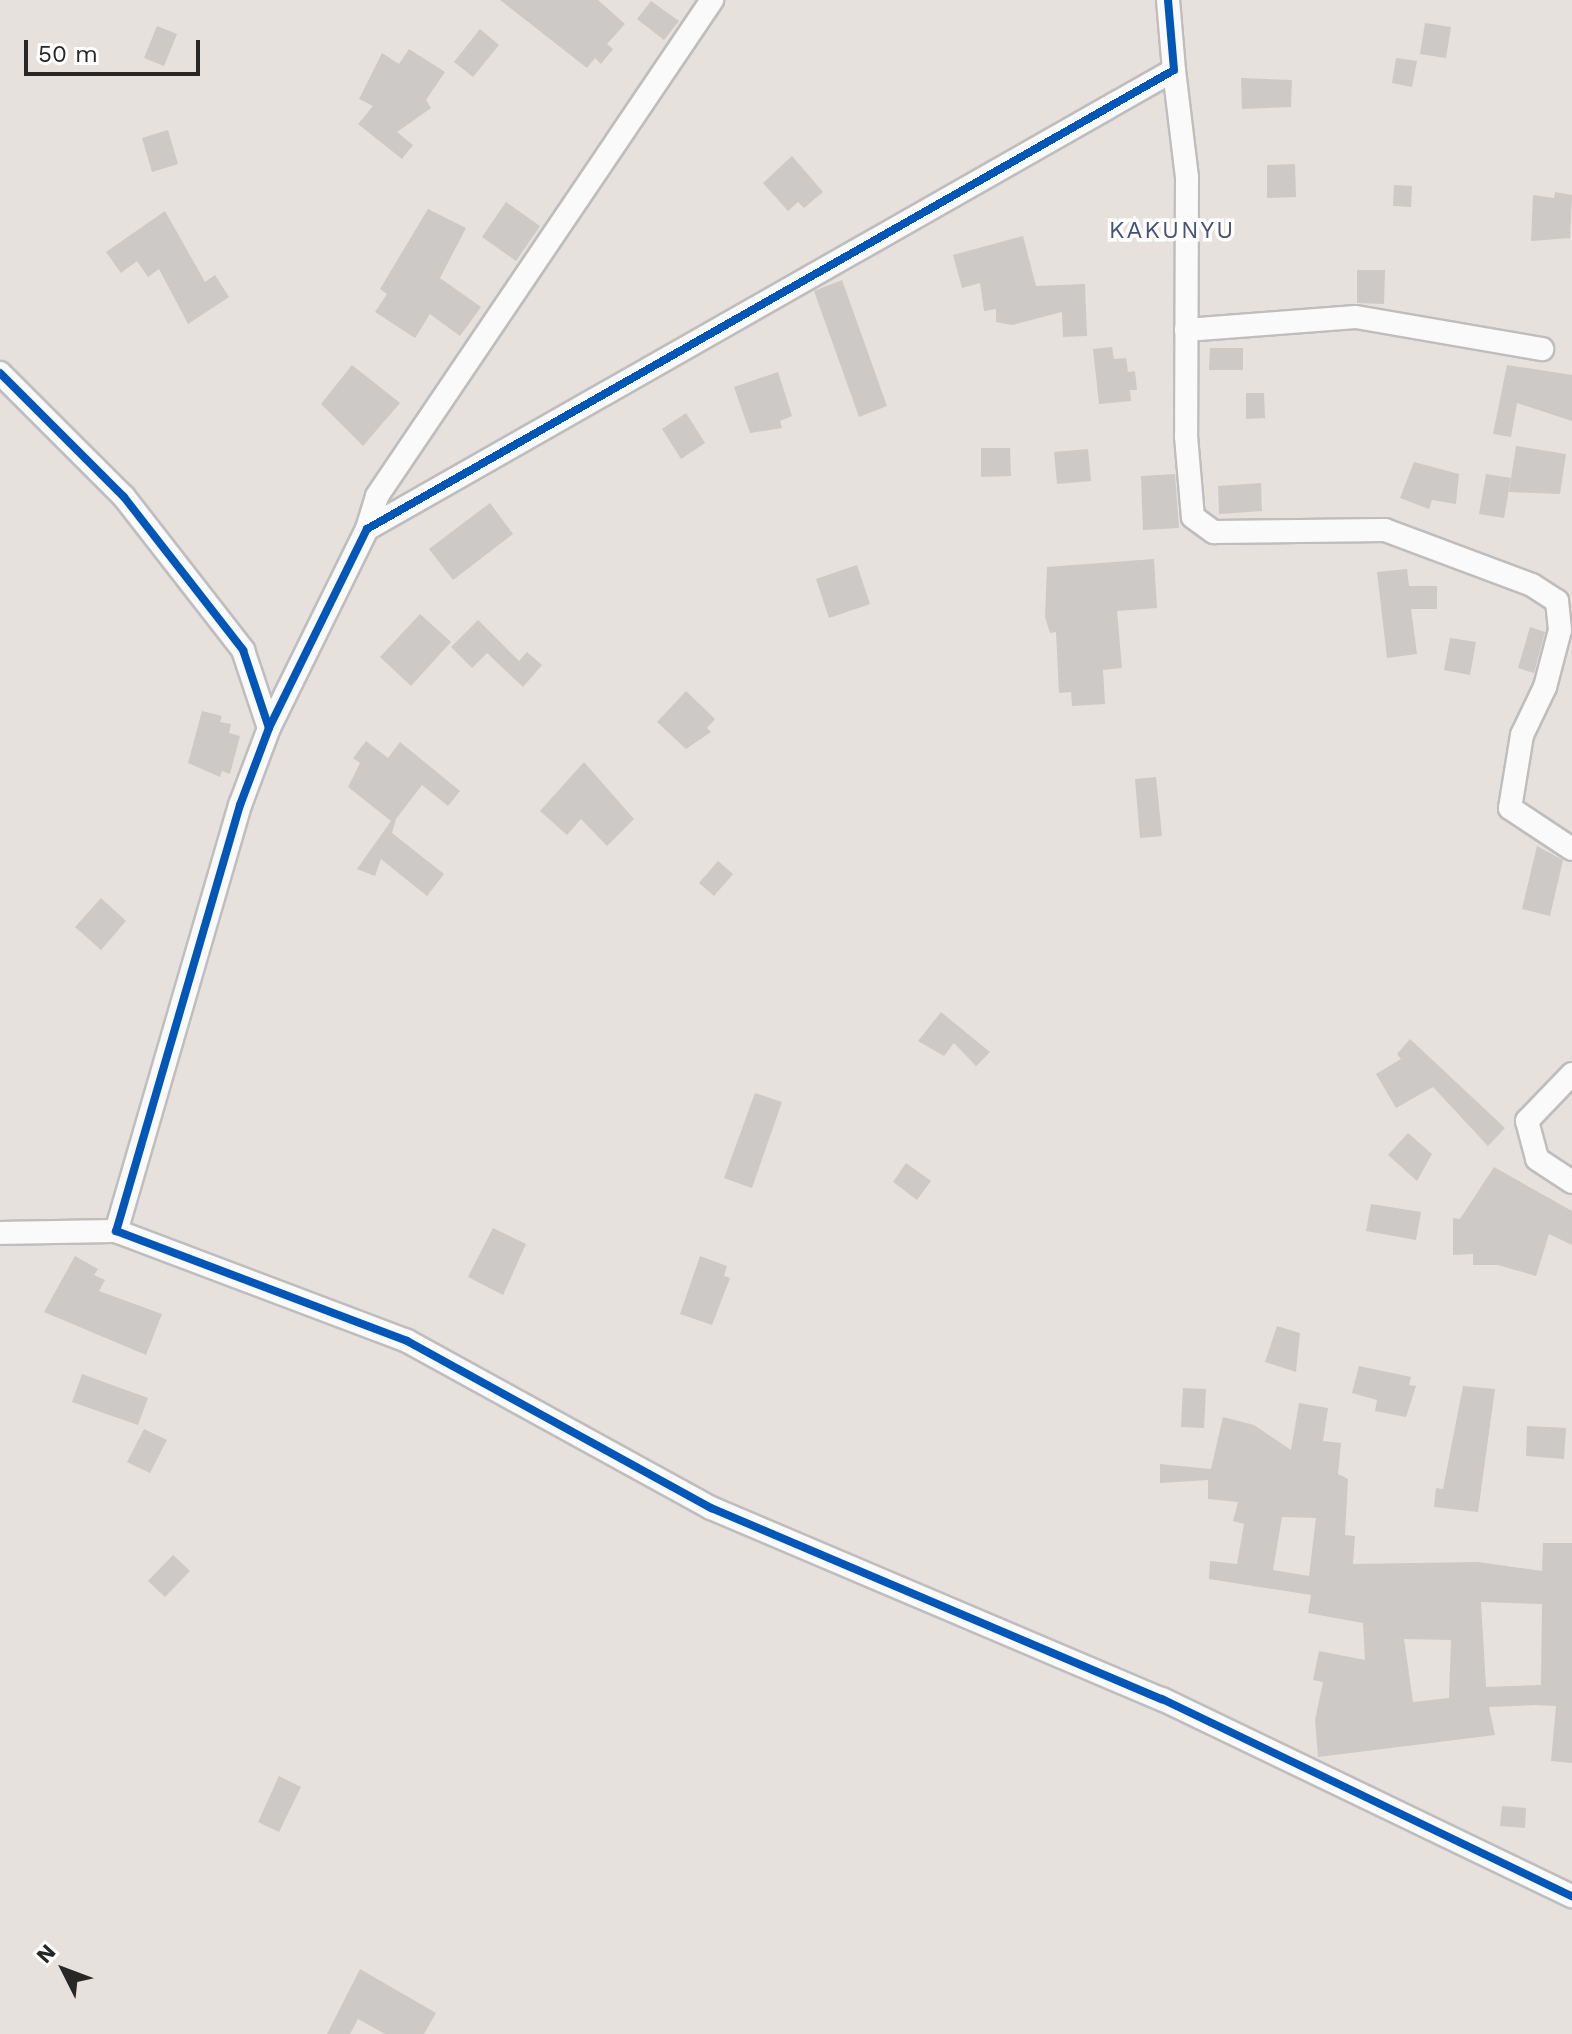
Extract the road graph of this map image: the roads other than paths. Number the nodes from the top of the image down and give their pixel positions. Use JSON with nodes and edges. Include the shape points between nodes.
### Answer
{"nodes":[{"id":1,"x":712,"y":0,"type":"edge"},
{"id":2,"x":1168,"y":0,"type":"edge"},
{"id":3,"x":1174,"y":70,"type":"junction"},
{"id":4,"x":1186,"y":330,"type":"junction"},
{"id":5,"x":1542,"y":349,"type":"dead end"},
{"id":6,"x":0,"y":373,"type":"edge"},
{"id":7,"x":367,"y":529,"type":"junction"},
{"id":8,"x":269,"y":728,"type":"junction"},
{"id":9,"x":1572,"y":849,"type":"edge"},
{"id":10,"x":1572,"y":1074,"type":"edge"},
{"id":11,"x":1572,"y":1182,"type":"edge"},
{"id":12,"x":116,"y":1231,"type":"junction"},
{"id":13,"x":0,"y":1233,"type":"edge"},
{"id":14,"x":1572,"y":1896,"type":"edge"}],
"edges":[{"from":1,"to":7,"type":"street","via":[[377,496]]},
{"from":2,"to":3,"type":"street"},
{"from":3,"to":4,"type":"street","via":[[1187,177]]},
{"from":3,"to":7,"type":"street"},
{"from":4,"to":5,"type":"street","via":[[1356,317]]},
{"from":4,"to":9,"type":"street","via":[[1186,436],[1193,517],[1201,526],[1214,532],[1385,530],[1532,585],[1557,601],[1560,630],[1545,687],[1522,735],[1510,808]]},
{"from":6,"to":8,"type":"street","via":[[124,497],[243,650]]},
{"from":7,"to":8,"type":"street"},
{"from":8,"to":12,"type":"street","via":[[240,805]]},
{"from":10,"to":11,"type":"street","via":[[1527,1121],[1537,1159]]},
{"from":12,"to":13,"type":"street"},
{"from":12,"to":14,"type":"street","via":[[407,1341],[711,1508],[1162,1699]]}]}
